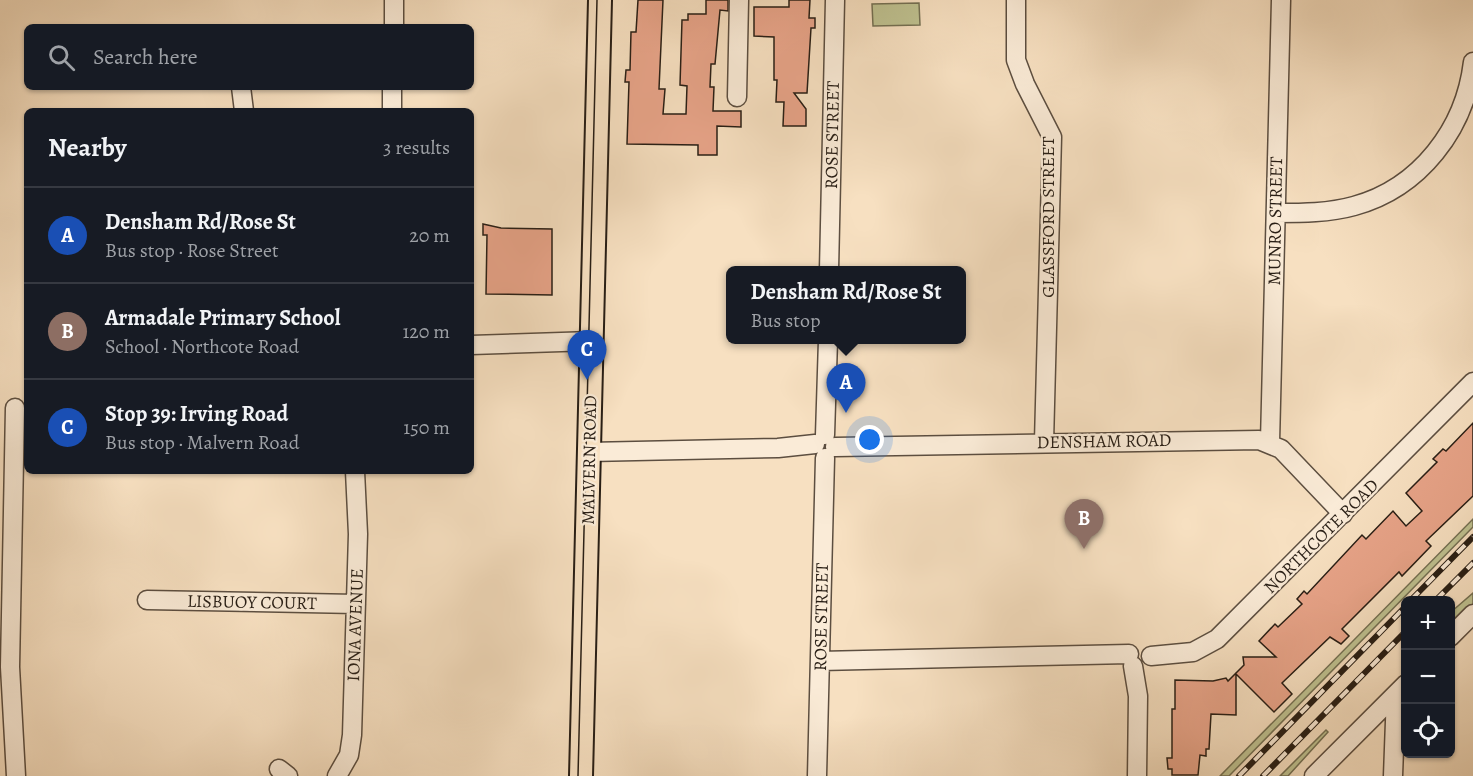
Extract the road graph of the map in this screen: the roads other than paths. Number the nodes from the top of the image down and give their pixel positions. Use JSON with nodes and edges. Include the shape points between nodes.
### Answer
{"nodes":[{"id":1,"x":394,"y":0,"type":"edge"},
{"id":2,"x":600,"y":0,"type":"edge"},
{"id":3,"x":739,"y":0,"type":"edge"},
{"id":4,"x":835,"y":0,"type":"edge"},
{"id":5,"x":1016,"y":0,"type":"edge"},
{"id":6,"x":1281,"y":0,"type":"edge"},
{"id":7,"x":394,"y":24,"type":"edge"},
{"id":8,"x":1473,"y":62,"type":"edge"},
{"id":9,"x":241,"y":90,"type":"edge"},
{"id":10,"x":392,"y":90,"type":"edge"},
{"id":11,"x":737,"y":97,"type":"dead end"},
{"id":12,"x":244,"y":108,"type":"edge"},
{"id":13,"x":392,"y":108,"type":"edge"},
{"id":14,"x":1276,"y":213,"type":"junction"},
{"id":15,"x":829,"y":266,"type":"edge"},
{"id":16,"x":592,"y":341,"type":"junction"},
{"id":17,"x":828,"y":344,"type":"edge"},
{"id":18,"x":474,"y":345,"type":"edge"},
{"id":19,"x":1473,"y":382,"type":"edge"},
{"id":20,"x":14,"y":408,"type":"edge"},
{"id":21,"x":1044,"y":442,"type":"junction"},
{"id":22,"x":1270,"y":442,"type":"junction"},
{"id":23,"x":825,"y":446,"type":"junction"},
{"id":24,"x":589,"y":452,"type":"junction"},
{"id":25,"x":355,"y":474,"type":"edge"},
{"id":26,"x":1343,"y":514,"type":"junction"},
{"id":27,"x":147,"y":600,"type":"dead end"},
{"id":28,"x":356,"y":604,"type":"junction"},
{"id":29,"x":1473,"y":614,"type":"edge"},
{"id":30,"x":1455,"y":633,"type":"edge"},
{"id":31,"x":820,"y":661,"type":"junction"},
{"id":32,"x":1139,"y":661,"type":"junction"},
{"id":33,"x":1401,"y":689,"type":"edge"},
{"id":34,"x":16,"y":776,"type":"edge"},
{"id":35,"x":337,"y":776,"type":"edge"},
{"id":36,"x":581,"y":776,"type":"edge"},
{"id":37,"x":817,"y":776,"type":"edge"},
{"id":38,"x":1137,"y":776,"type":"edge"},
{"id":39,"x":1314,"y":776,"type":"edge"},
{"id":40,"x":1393,"y":776,"type":"edge"}],
"edges":[{"from":1,"to":7,"type":"street"},
{"from":2,"to":16,"type":"main road","name":"MALVERN ROAD"},
{"from":3,"to":11,"type":"street"},
{"from":4,"to":15,"type":"street","name":"ROSE STREET"},
{"from":5,"to":21,"type":"street","name":"GLASSFORD STREET","via":[[1016,60],[1052,138]]},
{"from":6,"to":14,"type":"street","name":"MUNRO STREET"},
{"from":8,"to":14,"type":"street","via":[[1466,98],[1448,135],[1422,169],[1404,184],[1356,206]]},
{"from":9,"to":12,"type":"street"},
{"from":10,"to":13,"type":"street"},
{"from":14,"to":22,"type":"street","name":"MUNRO STREET"},
{"from":16,"to":18,"type":"street"},
{"from":16,"to":24,"type":"main road","name":"MALVERN ROAD"},
{"from":17,"to":23,"type":"street","name":"ROSE STREET"},
{"from":19,"to":26,"type":"street","name":"NORTHCOTE ROAD"},
{"from":20,"to":34,"type":"street","via":[[10,667]]},
{"from":21,"to":22,"type":"street","name":"DENSHAM ROAD","via":[[1232,438]]},
{"from":21,"to":23,"type":"street","name":"DENSHAM ROAD"},
{"from":22,"to":26,"type":"street"},
{"from":23,"to":24,"type":"street","name":"DENSHAM ROAD"},
{"from":23,"to":31,"type":"street","name":"ROSE STREET"},
{"from":24,"to":36,"type":"main road","name":"MALVERN ROAD"},
{"from":25,"to":28,"type":"street","name":"IONA AVENUE"},
{"from":26,"to":32,"type":"street","name":"NORTHCOTE ROAD","via":[[1211,644],[1193,652]]},
{"from":27,"to":28,"type":"street","name":"LISBUOY COURT"},
{"from":28,"to":35,"type":"street","name":"IONA AVENUE","via":[[351,746]]},
{"from":29,"to":30,"type":"street"},
{"from":31,"to":32,"type":"street","name":"NORTHCOTE ROAD"},
{"from":31,"to":37,"type":"street","name":"ROSE STREET"},
{"from":32,"to":38,"type":"street"},
{"from":33,"to":39,"type":"street"},
{"from":33,"to":40,"type":"street"}]}
